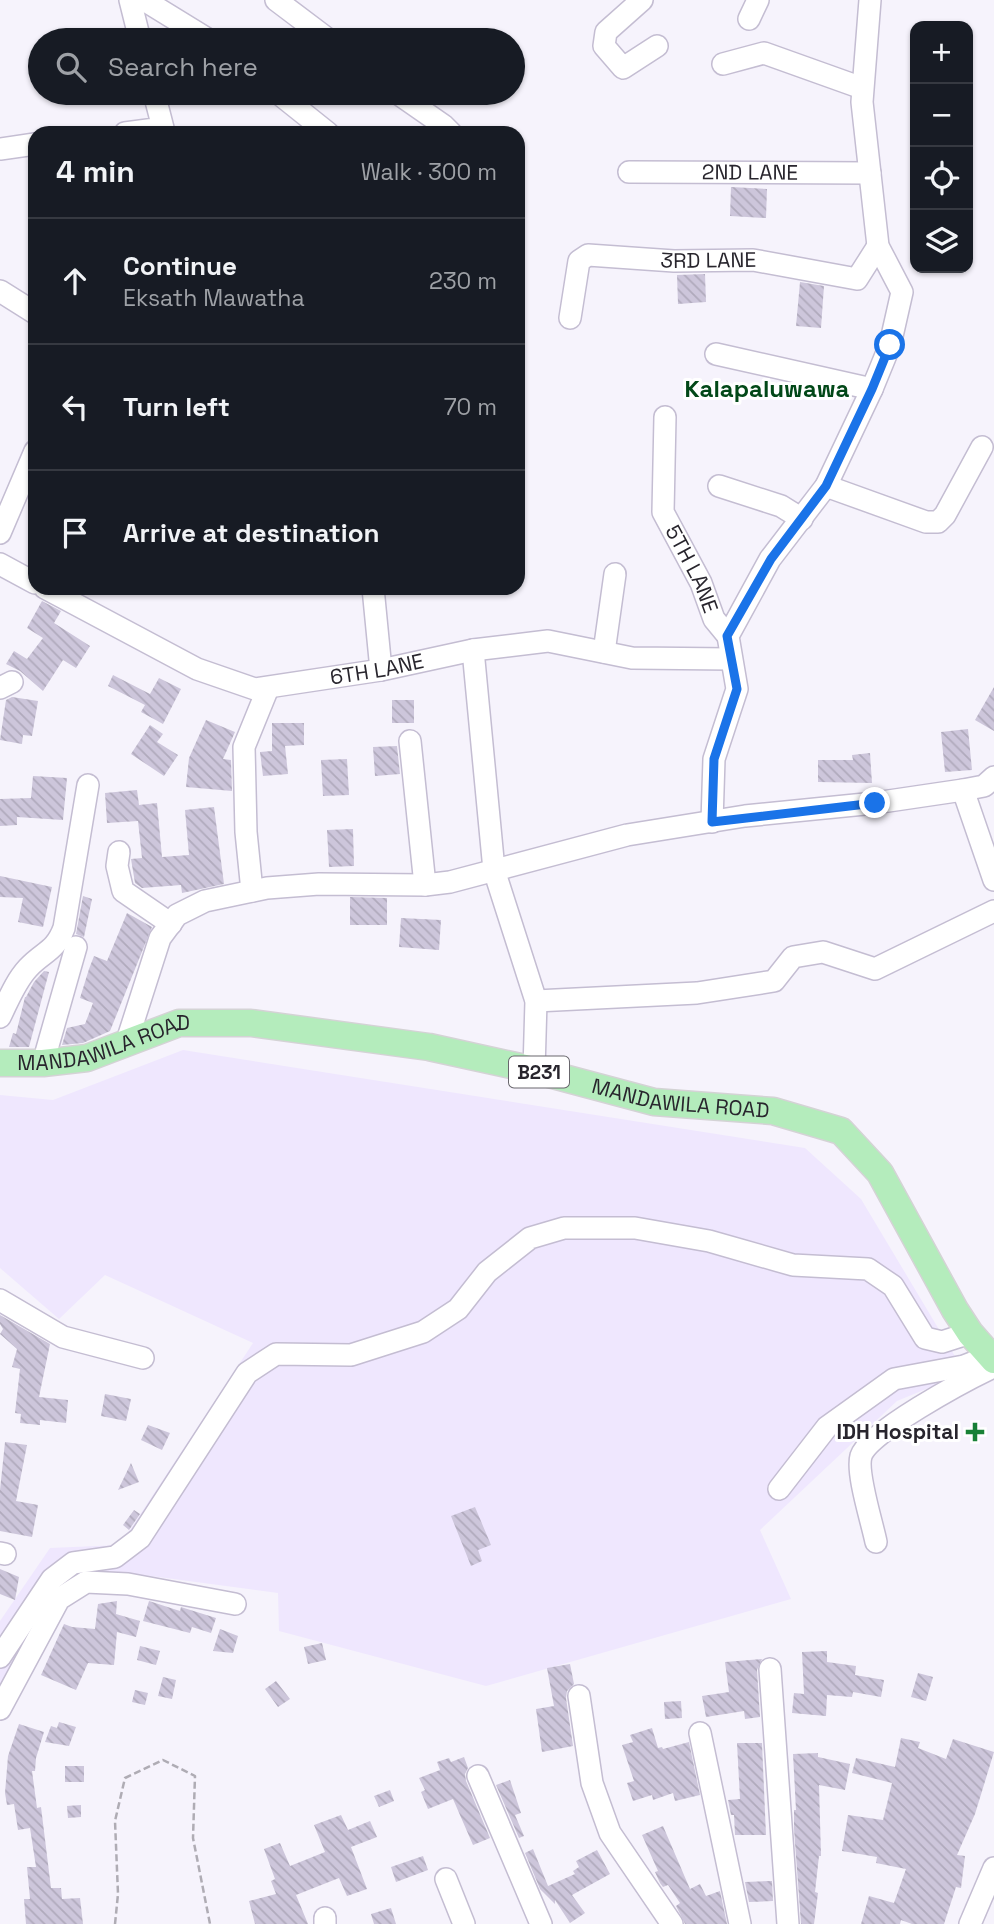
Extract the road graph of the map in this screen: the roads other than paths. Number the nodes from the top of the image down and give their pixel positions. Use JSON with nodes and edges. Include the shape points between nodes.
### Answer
{"nodes":[{"id":1,"x":130,"y":0,"type":"edge"},
{"id":2,"x":145,"y":0,"type":"edge"},
{"id":3,"x":276,"y":0,"type":"edge"},
{"id":4,"x":642,"y":0,"type":"edge"},
{"id":5,"x":758,"y":0,"type":"edge"},
{"id":6,"x":870,"y":0,"type":"edge"},
{"id":7,"x":749,"y":19,"type":"dead end"},
{"id":8,"x":137,"y":28,"type":"edge"},
{"id":9,"x":190,"y":28,"type":"edge"},
{"id":10,"x":313,"y":28,"type":"edge"},
{"id":11,"x":657,"y":46,"type":"dead end"},
{"id":12,"x":723,"y":64,"type":"dead end"},
{"id":13,"x":862,"y":88,"type":"junction"},
{"id":14,"x":157,"y":105,"type":"edge"},
{"id":15,"x":293,"y":105,"type":"edge"},
{"id":16,"x":414,"y":105,"type":"edge"},
{"id":17,"x":162,"y":126,"type":"edge"},
{"id":18,"x":319,"y":126,"type":"edge"},
{"id":19,"x":444,"y":126,"type":"edge"},
{"id":20,"x":28,"y":145,"type":"edge"},
{"id":21,"x":0,"y":149,"type":"edge"},
{"id":22,"x":629,"y":172,"type":"dead end"},
{"id":23,"x":870,"y":173,"type":"junction"},
{"id":24,"x":878,"y":246,"type":"junction"},
{"id":25,"x":0,"y":291,"type":"edge"},
{"id":26,"x":28,"y":309,"type":"edge"},
{"id":27,"x":570,"y":318,"type":"dead end"},
{"id":28,"x":716,"y":355,"type":"dead end"},
{"id":29,"x":872,"y":389,"type":"junction"},
{"id":30,"x":665,"y":417,"type":"dead end"},
{"id":31,"x":982,"y":447,"type":"dead end"},
{"id":32,"x":28,"y":467,"type":"edge"},
{"id":33,"x":719,"y":486,"type":"dead end"},
{"id":34,"x":826,"y":486,"type":"junction"},
{"id":35,"x":802,"y":519,"type":"junction"},
{"id":36,"x":0,"y":533,"type":"edge"},
{"id":37,"x":0,"y":564,"type":"edge"},
{"id":38,"x":615,"y":574,"type":"dead end"},
{"id":39,"x":28,"y":579,"type":"edge"},
{"id":40,"x":58,"y":595,"type":"edge"},
{"id":41,"x":374,"y":595,"type":"edge"},
{"id":42,"x":727,"y":636,"type":"junction"},
{"id":43,"x":472,"y":650,"type":"junction"},
{"id":44,"x":604,"y":652,"type":"junction"},
{"id":45,"x":731,"y":659,"type":"junction"},
{"id":46,"x":381,"y":670,"type":"junction"},
{"id":47,"x":268,"y":688,"type":"junction"},
{"id":48,"x":410,"y":741,"type":"dead end"},
{"id":49,"x":994,"y":777,"type":"edge"},
{"id":50,"x":88,"y":785,"type":"dead end"},
{"id":51,"x":962,"y":790,"type":"junction"},
{"id":52,"x":712,"y":822,"type":"junction"},
{"id":53,"x":119,"y":852,"type":"dead end"},
{"id":54,"x":494,"y":870,"type":"junction"},
{"id":55,"x":994,"y":880,"type":"edge"},
{"id":56,"x":425,"y":885,"type":"junction"},
{"id":57,"x":252,"y":891,"type":"junction"},
{"id":58,"x":994,"y":911,"type":"edge"},
{"id":59,"x":170,"y":924,"type":"junction"},
{"id":60,"x":76,"y":947,"type":"dead end"},
{"id":61,"x":536,"y":1001,"type":"junction"},
{"id":62,"x":0,"y":1017,"type":"edge"},
{"id":63,"x":126,"y":1044,"type":"junction"},
{"id":64,"x":0,"y":1063,"type":"edge"},
{"id":65,"x":43,"y":1063,"type":"junction"},
{"id":66,"x":534,"y":1070,"type":"junction"},
{"id":67,"x":0,"y":1300,"type":"edge"},
{"id":68,"x":970,"y":1333,"type":"junction"},
{"id":69,"x":143,"y":1358,"type":"dead end"},
{"id":70,"x":993,"y":1361,"type":"edge"},
{"id":71,"x":779,"y":1489,"type":"dead end"},
{"id":72,"x":876,"y":1542,"type":"dead end"},
{"id":73,"x":235,"y":1604,"type":"dead end"},
{"id":74,"x":0,"y":1657,"type":"edge"},
{"id":75,"x":770,"y":1669,"type":"dead end"},
{"id":76,"x":579,"y":1696,"type":"dead end"},
{"id":77,"x":0,"y":1709,"type":"edge"},
{"id":78,"x":700,"y":1733,"type":"dead end"},
{"id":79,"x":478,"y":1776,"type":"dead end"},
{"id":80,"x":994,"y":1868,"type":"edge"},
{"id":81,"x":446,"y":1879,"type":"dead end"},
{"id":82,"x":464,"y":1924,"type":"edge"},
{"id":83,"x":541,"y":1924,"type":"edge"},
{"id":84,"x":673,"y":1924,"type":"edge"},
{"id":85,"x":740,"y":1924,"type":"edge"},
{"id":86,"x":788,"y":1924,"type":"edge"},
{"id":87,"x":970,"y":1924,"type":"edge"}],
"edges":[{"from":1,"to":8,"type":"street"},
{"from":2,"to":9,"type":"street"},
{"from":3,"to":10,"type":"street"},
{"from":4,"to":11,"type":"street","via":[[606,32],[604,46],[623,68]]},
{"from":5,"to":7,"type":"street"},
{"from":6,"to":13,"type":"street"},
{"from":12,"to":13,"type":"street","via":[[764,53]]},
{"from":13,"to":23,"type":"street"},
{"from":14,"to":17,"type":"street"},
{"from":15,"to":18,"type":"street"},
{"from":16,"to":19,"type":"street"},
{"from":20,"to":21,"type":"street"},
{"from":22,"to":23,"type":"street","name":"2ND LANE"},
{"from":23,"to":24,"type":"street"},
{"from":24,"to":27,"type":"street","name":"3RD LANE","via":[[857,279],[753,260],[588,255],[579,261]]},
{"from":24,"to":29,"type":"street","via":[[902,292],[890,345]]},
{"from":25,"to":26,"type":"street"},
{"from":28,"to":29,"type":"street"},
{"from":29,"to":34,"type":"street"},
{"from":30,"to":42,"type":"street","name":"5TH LANE","via":[[663,512],[701,583],[714,619]]},
{"from":31,"to":34,"type":"street","via":[[938,522],[926,522]]},
{"from":32,"to":36,"type":"street"},
{"from":33,"to":35,"type":"street","via":[[781,506]]},
{"from":34,"to":35,"type":"street"},
{"from":35,"to":42,"type":"street","via":[[771,559]]},
{"from":37,"to":39,"type":"street"},
{"from":38,"to":44,"type":"street"},
{"from":40,"to":47,"type":"street","name":"6TH LANE","via":[[197,670]]},
{"from":41,"to":46,"type":"street"},
{"from":42,"to":45,"type":"street"},
{"from":43,"to":44,"type":"street","name":"6TH LANE","via":[[548,641]]},
{"from":43,"to":46,"type":"street","name":"6TH LANE"},
{"from":43,"to":54,"type":"street"},
{"from":44,"to":45,"type":"street","name":"6TH LANE","via":[[632,658]]},
{"from":45,"to":52,"type":"street","via":[[737,689],[714,759]]},
{"from":46,"to":47,"type":"street","name":"6TH LANE"},
{"from":47,"to":57,"type":"street","via":[[244,747]]},
{"from":48,"to":56,"type":"street"},
{"from":49,"to":51,"type":"street","via":[[985,786]]},
{"from":50,"to":62,"type":"street","via":[[59,943],[28,968]]},
{"from":51,"to":52,"type":"street"},
{"from":51,"to":55,"type":"street"},
{"from":52,"to":54,"type":"street","via":[[627,835]]},
{"from":53,"to":59,"type":"street","via":[[123,891]]},
{"from":54,"to":56,"type":"street"},
{"from":54,"to":61,"type":"street"},
{"from":56,"to":57,"type":"street","via":[[319,884]]},
{"from":57,"to":59,"type":"street","via":[[205,901],[177,915]]},
{"from":58,"to":61,"type":"street","via":[[875,969],[823,952],[793,957],[774,981],[698,993]]},
{"from":59,"to":63,"type":"street","via":[[160,938]]},
{"from":60,"to":65,"type":"street"},
{"from":61,"to":66,"type":"street"},
{"from":63,"to":65,"type":"main road","name":"MANDAWILA ROAD","number":"B231","via":[[87,1058]]},
{"from":63,"to":66,"type":"main road","name":"MANDAWILA ROAD","number":"B231","via":[[179,1024],[251,1023],[429,1046]]},
{"from":64,"to":65,"type":"main road","name":"MANDAWILA ROAD","number":"B231"},
{"from":66,"to":68,"type":"main road","name":"MANDAWILA ROAD","number":"B231","via":[[654,1102],[774,1111],[841,1131],[880,1173]]},
{"from":67,"to":69,"type":"street","via":[[63,1337]]},
{"from":68,"to":70,"type":"main road","name":"MANDAWILA ROAD","number":"B231"},
{"from":68,"to":74,"type":"street","via":[[942,1342],[925,1338],[893,1286],[868,1269],[793,1265],[709,1241],[635,1228],[564,1228],[530,1238],[487,1272],[458,1309],[423,1332],[351,1356],[276,1354],[247,1373],[140,1538],[115,1557],[73,1563],[52,1579]]},
{"from":70,"to":71,"type":"street","via":[[894,1379],[827,1427]]},
{"from":70,"to":72,"type":"street","via":[[888,1428],[862,1452],[860,1466]]},
{"from":73,"to":77,"type":"street","via":[[128,1584],[86,1582],[59,1599]]},
{"from":75,"to":86,"type":"street"},
{"from":76,"to":84,"type":"street","via":[[592,1783],[610,1833]]},
{"from":78,"to":85,"type":"street"},
{"from":79,"to":83,"type":"street"},
{"from":80,"to":87,"type":"street"},
{"from":81,"to":82,"type":"street"}]}
